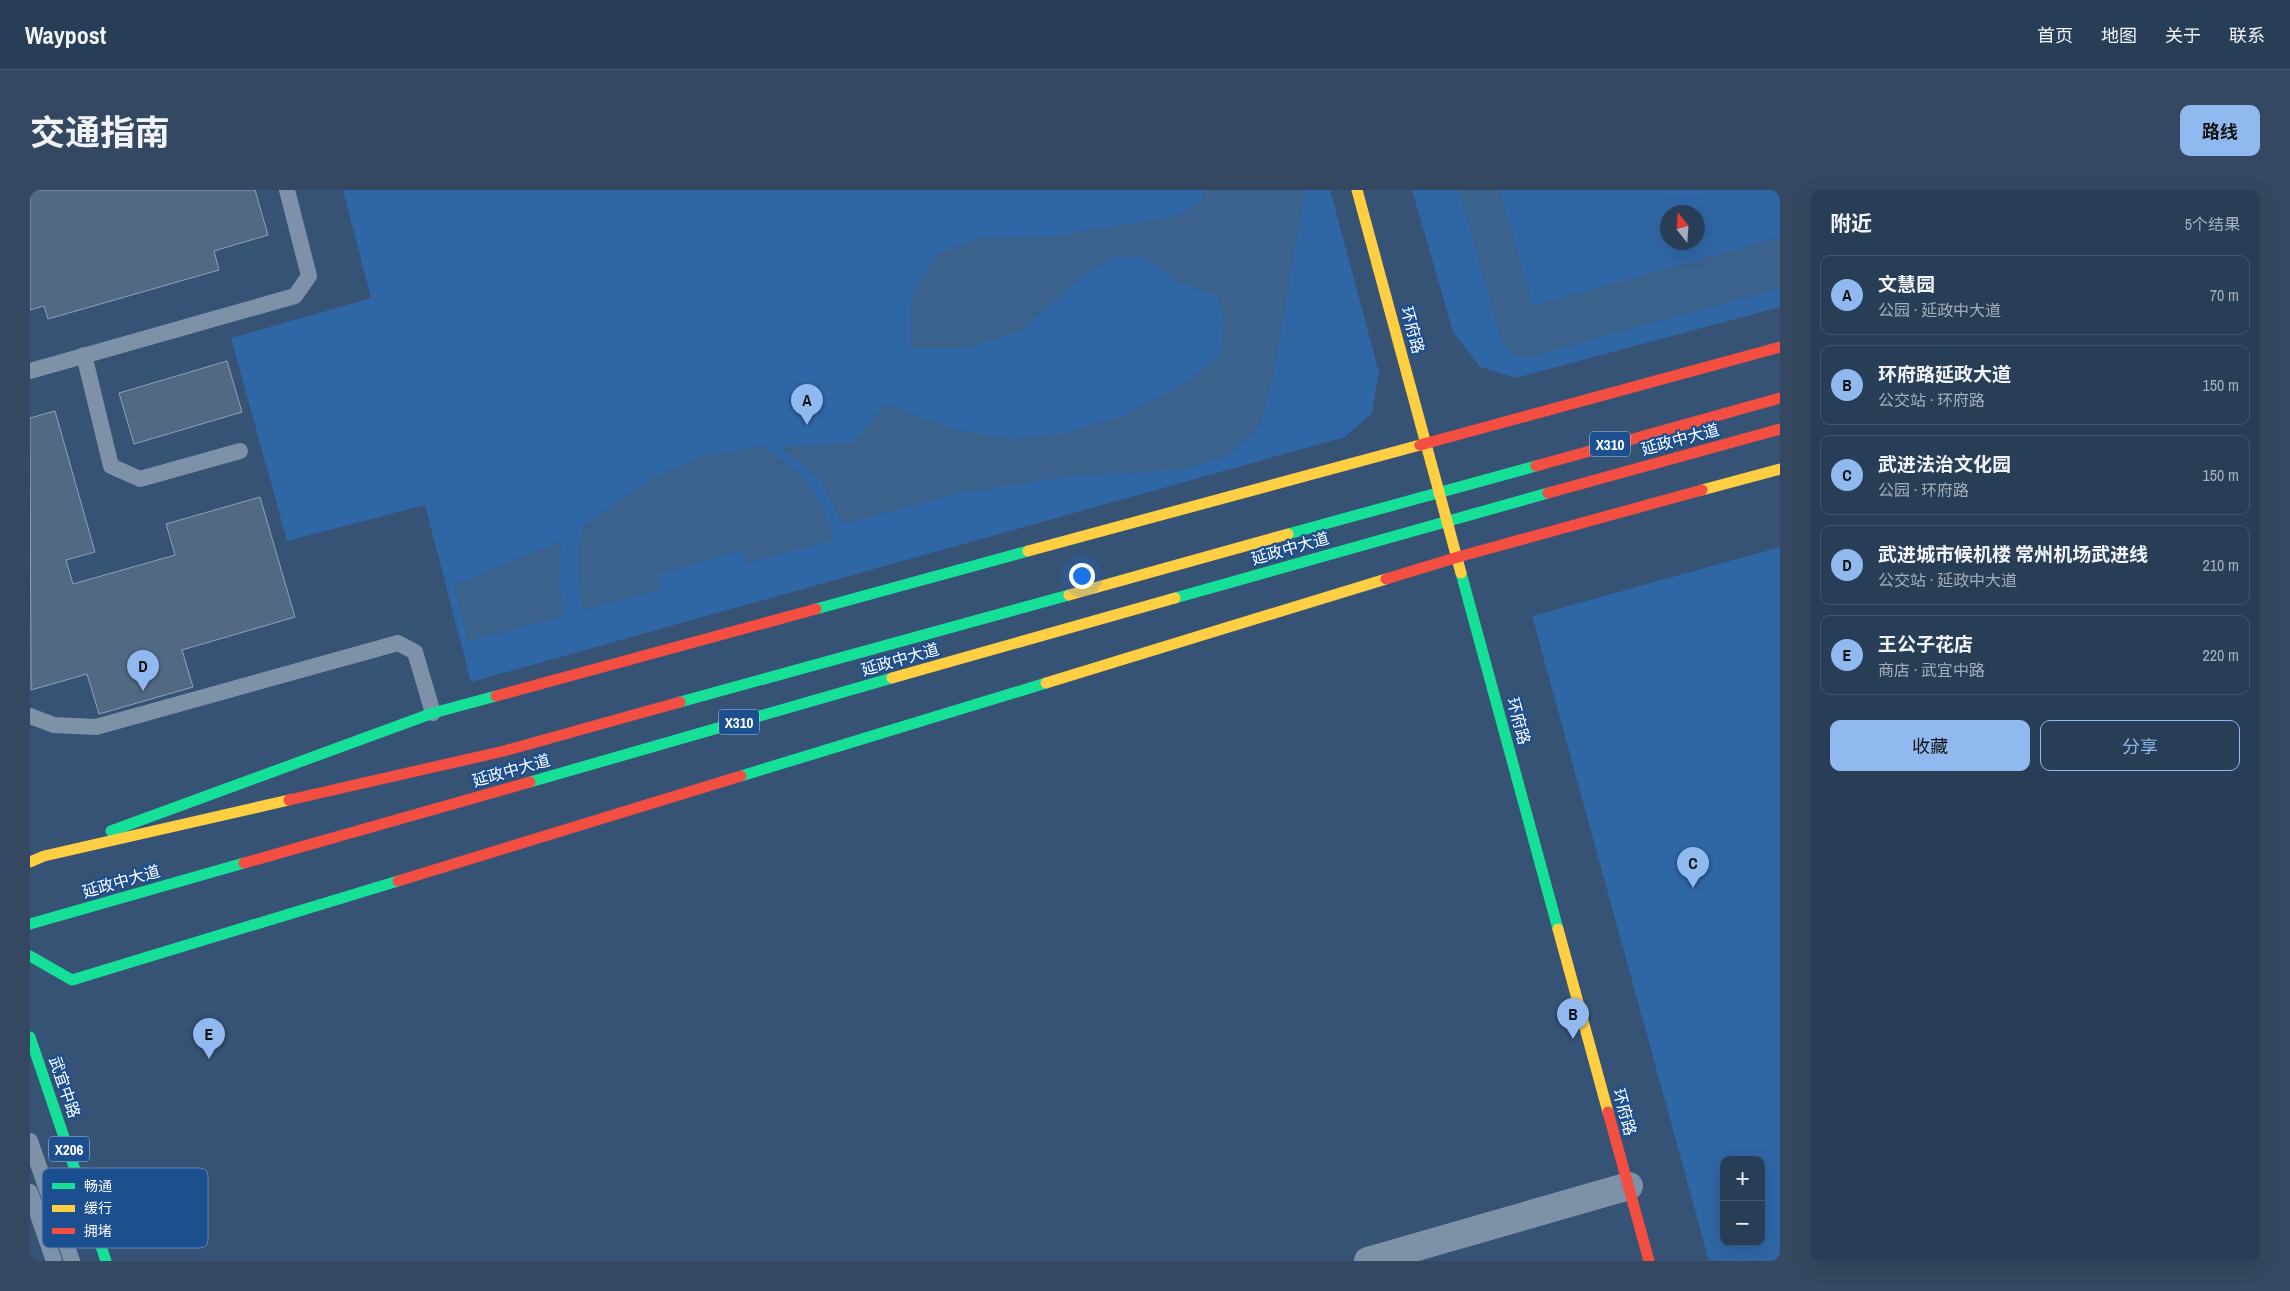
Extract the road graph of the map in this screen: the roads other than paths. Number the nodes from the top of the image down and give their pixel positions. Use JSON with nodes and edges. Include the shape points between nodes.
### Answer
{"nodes":[{"id":1,"x":287,"y":190,"type":"edge"},
{"id":2,"x":1357,"y":190,"type":"edge"},
{"id":3,"x":1780,"y":347,"type":"edge"},
{"id":4,"x":84,"y":356,"type":"junction"},
{"id":5,"x":30,"y":371,"type":"edge"},
{"id":6,"x":1780,"y":398,"type":"edge"},
{"id":7,"x":1780,"y":429,"type":"edge"},
{"id":8,"x":1427,"y":443,"type":"junction"},
{"id":9,"x":240,"y":451,"type":"dead end"},
{"id":10,"x":1780,"y":469,"type":"edge"},
{"id":11,"x":1440,"y":491,"type":"junction"},
{"id":12,"x":1448,"y":520,"type":"junction"},
{"id":13,"x":1458,"y":556,"type":"junction"},
{"id":14,"x":433,"y":713,"type":"junction"},
{"id":15,"x":30,"y":716,"type":"edge"},
{"id":16,"x":44,"y":856,"type":"junction"},
{"id":17,"x":30,"y":862,"type":"edge"},
{"id":18,"x":30,"y":924,"type":"edge"},
{"id":19,"x":30,"y":956,"type":"edge"},
{"id":20,"x":30,"y":1037,"type":"edge"},
{"id":21,"x":30,"y":1141,"type":"edge"},
{"id":22,"x":74,"y":1168,"type":"edge"},
{"id":23,"x":42,"y":1175,"type":"edge"},
{"id":24,"x":1629,"y":1186,"type":"junction"},
{"id":25,"x":30,"y":1192,"type":"edge"},
{"id":26,"x":42,"y":1226,"type":"edge"},
{"id":27,"x":49,"y":1248,"type":"edge"},
{"id":28,"x":67,"y":1248,"type":"edge"},
{"id":29,"x":102,"y":1248,"type":"edge"},
{"id":30,"x":54,"y":1261,"type":"edge"},
{"id":31,"x":72,"y":1261,"type":"edge"},
{"id":32,"x":106,"y":1261,"type":"edge"},
{"id":33,"x":1368,"y":1261,"type":"edge"},
{"id":34,"x":1649,"y":1261,"type":"edge"}],
"edges":[{"from":1,"to":4,"type":"lane","via":[[309,276],[295,296]]},
{"from":2,"to":8,"type":"street","name":"环府路"},
{"from":3,"to":8,"type":"street"},
{"from":4,"to":5,"type":"lane"},
{"from":4,"to":9,"type":"lane","via":[[111,466],[140,479]]},
{"from":6,"to":11,"type":"street","name":"延政中大道","number":"X310"},
{"from":7,"to":12,"type":"street","name":"延政中大道","number":"X310"},
{"from":8,"to":11,"type":"street","name":"环府路"},
{"from":8,"to":14,"type":"street"},
{"from":10,"to":13,"type":"street"},
{"from":11,"to":12,"type":"street","name":"环府路"},
{"from":11,"to":16,"type":"street","name":"延政中大道","number":"X310","via":[[504,751]]},
{"from":12,"to":13,"type":"street","name":"环府路"},
{"from":12,"to":18,"type":"street","name":"延政中大道","number":"X310"},
{"from":13,"to":19,"type":"street","via":[[72,980]]},
{"from":13,"to":24,"type":"street","name":"环府路"},
{"from":14,"to":15,"type":"lane","via":[[415,652],[398,643],[96,727],[54,725]]},
{"from":14,"to":16,"type":"street"},
{"from":16,"to":17,"type":"street","name":"延政中大道","number":"X310"},
{"from":20,"to":22,"type":"street","name":"武宜中路","number":"X206"},
{"from":21,"to":23,"type":"lane"},
{"from":24,"to":33,"type":"street"},
{"from":24,"to":34,"type":"street","name":"环府路"},
{"from":25,"to":26,"type":"lane"},
{"from":27,"to":30,"type":"lane"},
{"from":28,"to":31,"type":"lane"},
{"from":29,"to":32,"type":"street","name":"武宜中路","number":"X206"}]}
